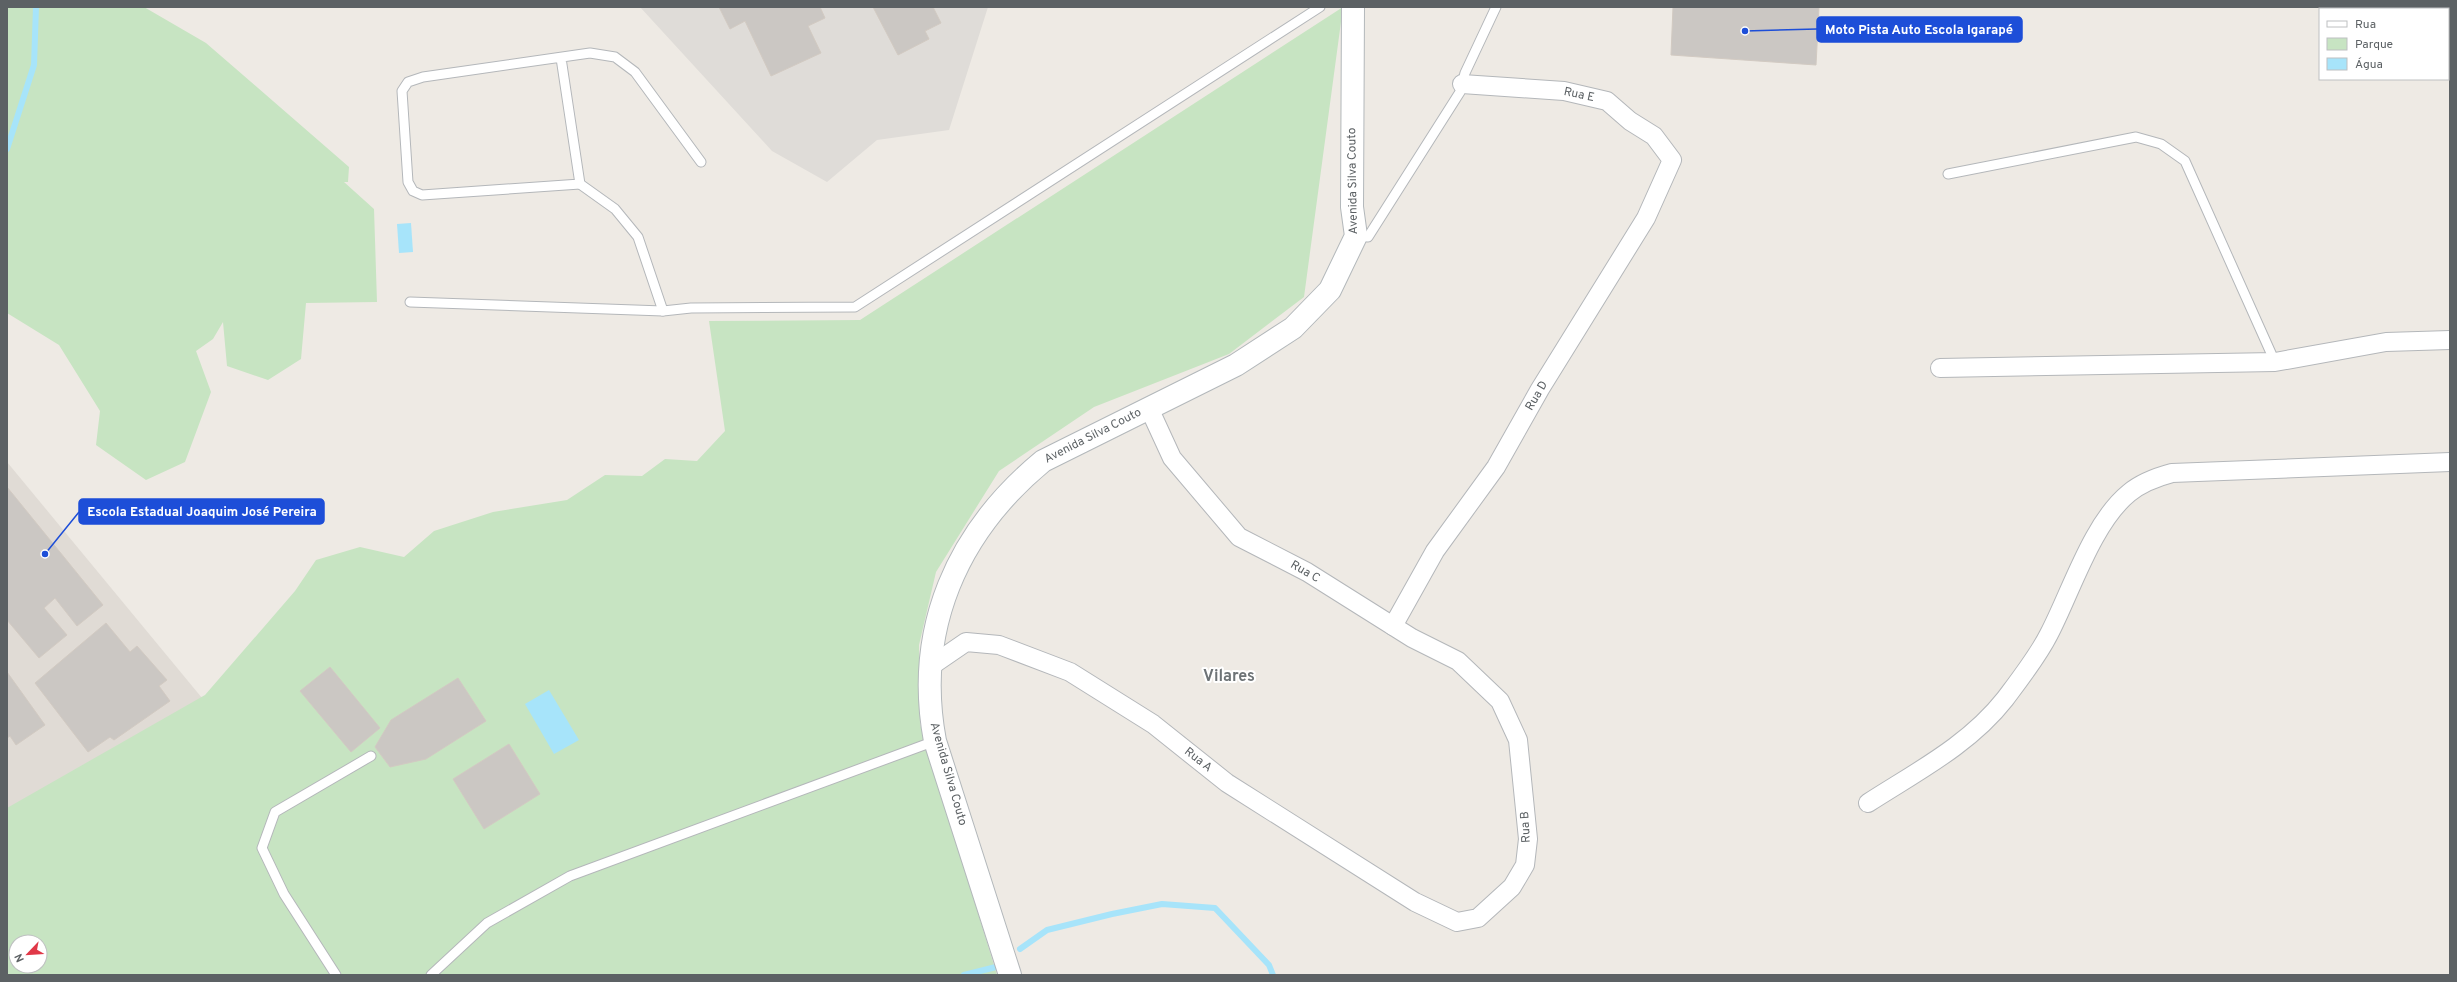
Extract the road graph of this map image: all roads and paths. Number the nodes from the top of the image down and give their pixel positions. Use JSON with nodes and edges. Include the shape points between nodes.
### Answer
{"nodes":[{"id":1,"x":1320,"y":7,"type":"edge"},
{"id":2,"x":1353,"y":7,"type":"edge"},
{"id":3,"x":1496,"y":7,"type":"edge"},
{"id":4,"x":561,"y":58,"type":"junction"},
{"id":5,"x":1462,"y":84,"type":"junction"},
{"id":6,"x":1672,"y":160,"type":"joint"},
{"id":7,"x":701,"y":162,"type":"dead end"},
{"id":8,"x":1948,"y":174,"type":"dead end"},
{"id":9,"x":580,"y":184,"type":"junction"},
{"id":10,"x":1356,"y":236,"type":"junction"},
{"id":11,"x":410,"y":302,"type":"dead end"},
{"id":12,"x":663,"y":311,"type":"junction"},
{"id":13,"x":2450,"y":340,"type":"edge"},
{"id":14,"x":2275,"y":362,"type":"junction"},
{"id":15,"x":1940,"y":368,"type":"dead end"},
{"id":16,"x":1149,"y":408,"type":"junction"},
{"id":17,"x":2450,"y":462,"type":"edge"},
{"id":18,"x":1393,"y":626,"type":"junction"},
{"id":19,"x":931,"y":666,"type":"junction"},
{"id":20,"x":1500,"y":701,"type":"joint"},
{"id":21,"x":936,"y":741,"type":"junction"},
{"id":22,"x":371,"y":756,"type":"dead end"},
{"id":23,"x":1868,"y":802,"type":"dead end"},
{"id":24,"x":1457,"y":922,"type":"joint"},
{"id":25,"x":336,"y":975,"type":"edge"},
{"id":26,"x":431,"y":975,"type":"edge"},
{"id":27,"x":1010,"y":975,"type":"edge"}],
"edges":[{"from":1,"to":12,"type":"lane","via":[[855,307],[691,308]]},
{"from":2,"to":10,"type":"main road","name":"Avenida Silva Couto","via":[[1352,207]]},
{"from":3,"to":5,"type":"lane"},
{"from":4,"to":7,"type":"lane","via":[[590,53],[615,57],[635,72]]},
{"from":4,"to":9,"type":"lane"},
{"from":4,"to":9,"type":"lane","via":[[423,77],[408,82],[402,91],[408,182],[413,192],[422,195]]},
{"from":5,"to":6,"type":"street","name":"Rua E","via":[[1564,91],[1607,101],[1630,121],[1654,136]]},
{"from":5,"to":10,"type":"lane","via":[[1460,92],[1368,237]]},
{"from":6,"to":18,"type":"street","name":"Rua D","via":[[1646,218],[1540,389],[1496,467],[1435,551]]},
{"from":8,"to":14,"type":"lane","via":[[2136,137],[2161,144],[2185,161]]},
{"from":9,"to":12,"type":"lane","via":[[615,209],[638,237]]},
{"from":10,"to":16,"type":"main road","name":"Avenida Silva Couto","via":[[1330,290],[1293,328],[1236,365]]},
{"from":11,"to":12,"type":"lane"},
{"from":13,"to":14,"type":"street","via":[[2386,342]]},
{"from":14,"to":15,"type":"street"},
{"from":16,"to":18,"type":"street","name":"Rua C","via":[[1172,458],[1239,537],[1306,572]]},
{"from":16,"to":19,"type":"main road","name":"Avenida Silva Couto","via":[[1043,461],[1017,483],[989,513],[954,570],[942,601],[932,646]]},
{"from":17,"to":23,"type":"street","via":[[2172,472],[2151,479],[2129,493],[2109,515],[2086,555],[2049,636],[2004,700],[1961,744]]},
{"from":18,"to":20,"type":"street","name":"Rua C","via":[[1458,662]]},
{"from":19,"to":21,"type":"main road","name":"Avenida Silva Couto","via":[[928,689]]},
{"from":19,"to":24,"type":"street","name":"Rua A","via":[[966,642],[999,645],[1070,672],[1152,724],[1234,787],[1415,902]]},
{"from":20,"to":24,"type":"street","name":"Rua B","via":[[1518,740],[1528,838],[1525,865],[1512,887],[1483,914],[1478,918]]},
{"from":21,"to":26,"type":"lane","via":[[570,876],[487,923]]},
{"from":21,"to":27,"type":"main road","name":"Avenida Silva Couto"},
{"from":22,"to":25,"type":"lane","via":[[275,812],[262,848],[284,894]]}]}
